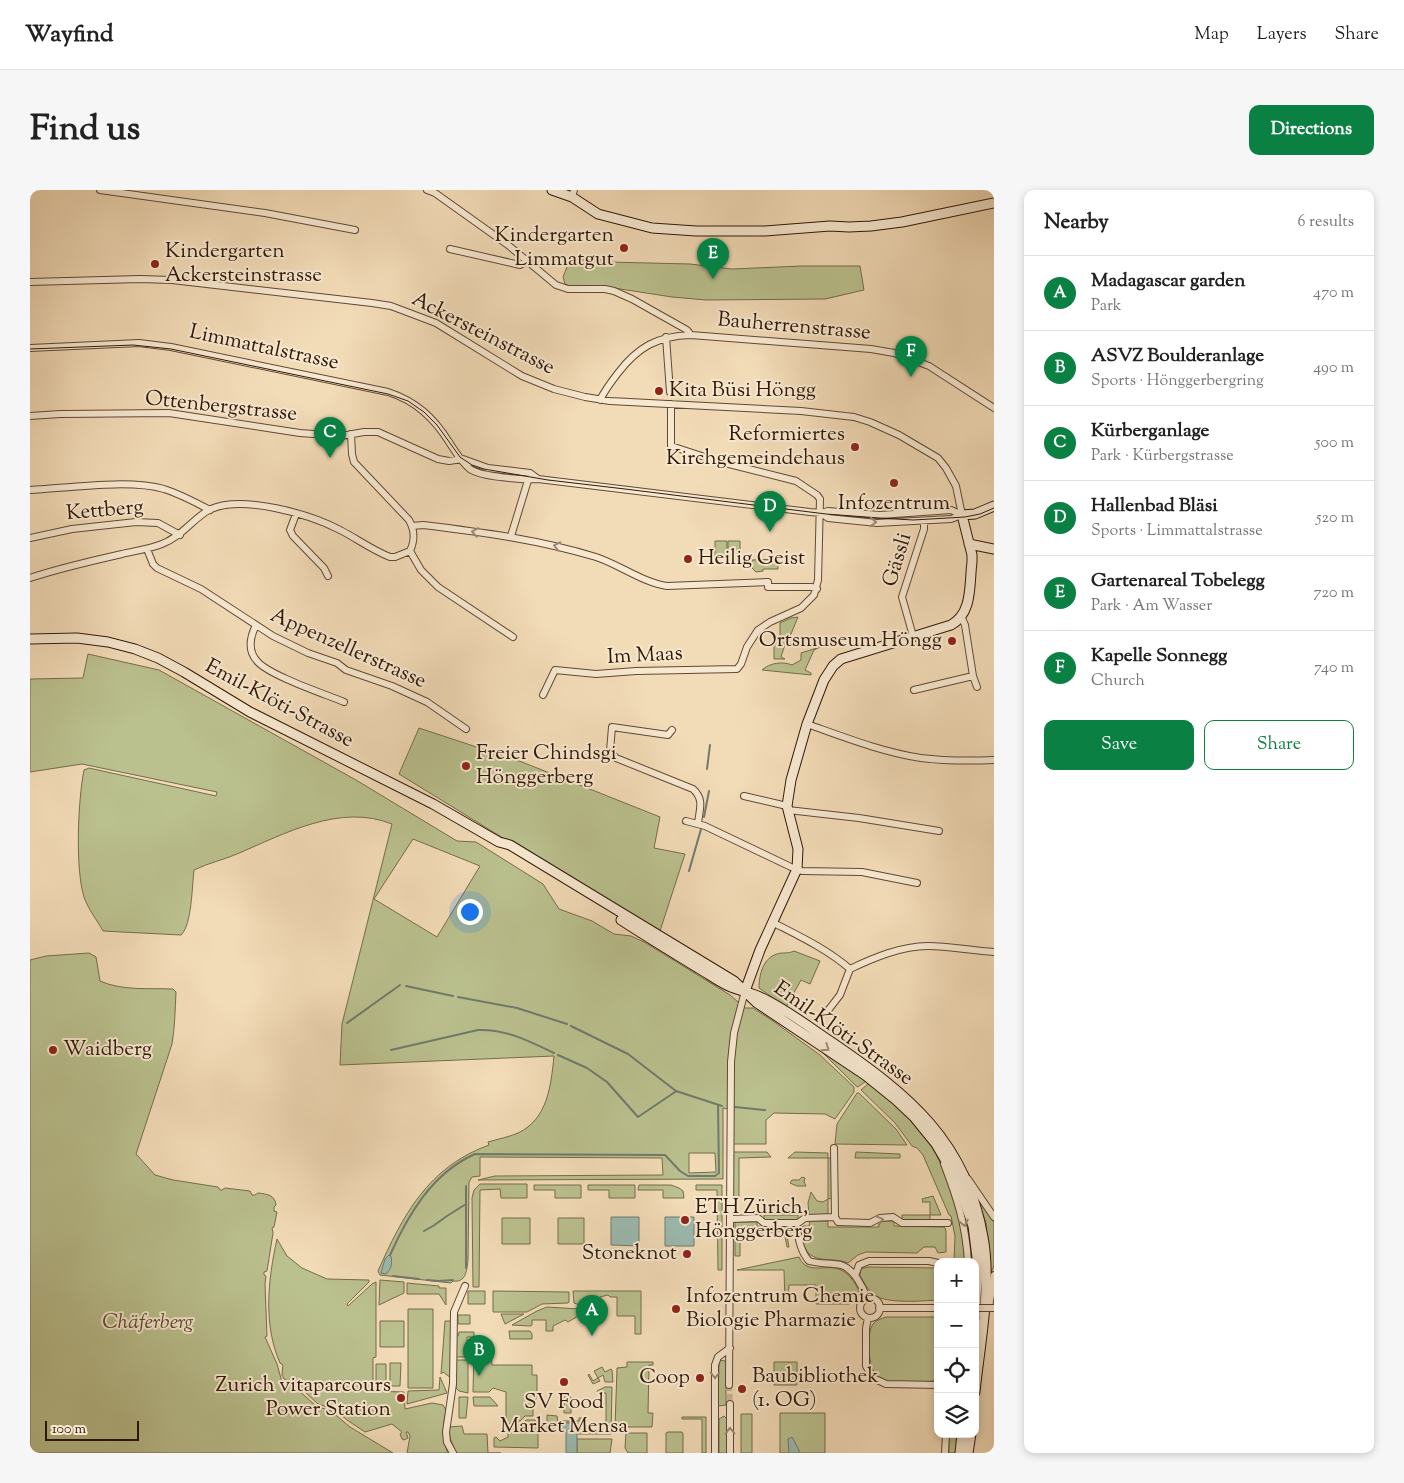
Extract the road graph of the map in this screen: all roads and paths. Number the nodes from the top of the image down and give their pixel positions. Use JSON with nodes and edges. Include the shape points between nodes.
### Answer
{"nodes":[{"id":1,"x":100,"y":190,"type":"edge"},
{"id":2,"x":426,"y":190,"type":"edge"},
{"id":3,"x":552,"y":190,"type":"edge"},
{"id":4,"x":573,"y":194,"type":"edge"},
{"id":5,"x":994,"y":203,"type":"edge"},
{"id":6,"x":355,"y":230,"type":"dead end"},
{"id":7,"x":450,"y":249,"type":"dead end"},
{"id":8,"x":527,"y":261,"type":"junction"},
{"id":9,"x":30,"y":282,"type":"edge"},
{"id":10,"x":691,"y":335,"type":"junction"},
{"id":11,"x":666,"y":337,"type":"junction"},
{"id":12,"x":30,"y":348,"type":"edge"},
{"id":13,"x":670,"y":392,"type":"dead end"},
{"id":14,"x":600,"y":400,"type":"junction"},
{"id":15,"x":670,"y":404,"type":"junction"},
{"id":16,"x":994,"y":408,"type":"edge"},
{"id":17,"x":30,"y":416,"type":"edge"},
{"id":18,"x":351,"y":434,"type":"junction"},
{"id":19,"x":462,"y":459,"type":"junction"},
{"id":20,"x":529,"y":476,"type":"junction"},
{"id":21,"x":30,"y":490,"type":"edge"},
{"id":22,"x":994,"y":506,"type":"edge"},
{"id":23,"x":210,"y":510,"type":"junction"},
{"id":24,"x":821,"y":513,"type":"junction"},
{"id":25,"x":296,"y":514,"type":"junction"},
{"id":26,"x":962,"y":515,"type":"junction"},
{"id":27,"x":893,"y":518,"type":"junction"},
{"id":28,"x":924,"y":521,"type":"junction"},
{"id":29,"x":412,"y":526,"type":"junction"},
{"id":30,"x":180,"y":535,"type":"junction"},
{"id":31,"x":511,"y":536,"type":"junction"},
{"id":32,"x":30,"y":538,"type":"edge"},
{"id":33,"x":969,"y":544,"type":"junction"},
{"id":34,"x":148,"y":549,"type":"junction"},
{"id":35,"x":994,"y":549,"type":"edge"},
{"id":36,"x":410,"y":551,"type":"junction"},
{"id":37,"x":328,"y":576,"type":"dead end"},
{"id":38,"x":30,"y":578,"type":"edge"},
{"id":39,"x":816,"y":589,"type":"junction"},
{"id":40,"x":962,"y":618,"type":"junction"},
{"id":41,"x":256,"y":625,"type":"junction"},
{"id":42,"x":913,"y":636,"type":"junction"},
{"id":43,"x":513,"y":637,"type":"dead end"},
{"id":44,"x":30,"y":639,"type":"edge"},
{"id":45,"x":973,"y":676,"type":"junction"},
{"id":46,"x":977,"y":687,"type":"dead end"},
{"id":47,"x":914,"y":690,"type":"dead end"},
{"id":48,"x":543,"y":695,"type":"dead end"},
{"id":49,"x":344,"y":702,"type":"dead end"},
{"id":50,"x":807,"y":724,"type":"junction"},
{"id":51,"x":466,"y":729,"type":"dead end"},
{"id":52,"x":672,"y":730,"type":"dead end"},
{"id":53,"x":994,"y":760,"type":"edge"},
{"id":54,"x":744,"y":796,"type":"dead end"},
{"id":55,"x":788,"y":808,"type":"junction"},
{"id":56,"x":686,"y":821,"type":"dead end"},
{"id":57,"x":698,"y":824,"type":"junction"},
{"id":58,"x":939,"y":831,"type":"dead end"},
{"id":59,"x":797,"y":869,"type":"junction"},
{"id":60,"x":917,"y":882,"type":"dead end"},
{"id":61,"x":772,"y":922,"type":"junction"},
{"id":62,"x":994,"y":952,"type":"edge"},
{"id":63,"x":850,"y":969,"type":"junction"},
{"id":64,"x":745,"y":991,"type":"junction"},
{"id":65,"x":826,"y":1013,"type":"dead end"},
{"id":66,"x":936,"y":1144,"type":"junction"},
{"id":67,"x":834,"y":1148,"type":"dead end"},
{"id":68,"x":962,"y":1170,"type":"junction"},
{"id":69,"x":835,"y":1217,"type":"junction"},
{"id":70,"x":994,"y":1217,"type":"edge"},
{"id":71,"x":730,"y":1219,"type":"junction"},
{"id":72,"x":948,"y":1223,"type":"dead end"},
{"id":73,"x":797,"y":1229,"type":"dead end"},
{"id":74,"x":968,"y":1258,"type":"edge"},
{"id":75,"x":934,"y":1262,"type":"edge"},
{"id":76,"x":994,"y":1275,"type":"edge"},
{"id":77,"x":854,"y":1276,"type":"junction"},
{"id":78,"x":465,"y":1286,"type":"dead end"},
{"id":79,"x":867,"y":1299,"type":"junction"},
{"id":80,"x":976,"y":1303,"type":"edge"},
{"id":81,"x":879,"y":1308,"type":"junction"},
{"id":82,"x":934,"y":1308,"type":"edge"},
{"id":83,"x":979,"y":1308,"type":"edge"},
{"id":84,"x":994,"y":1308,"type":"edge"},
{"id":85,"x":868,"y":1318,"type":"junction"},
{"id":86,"x":981,"y":1341,"type":"junction"},
{"id":87,"x":730,"y":1348,"type":"junction"},
{"id":88,"x":979,"y":1358,"type":"edge"},
{"id":89,"x":729,"y":1385,"type":"tunnel mouth"},
{"id":90,"x":934,"y":1385,"type":"edge"},
{"id":91,"x":730,"y":1404,"type":"tunnel mouth"},
{"id":92,"x":946,"y":1438,"type":"edge"},
{"id":93,"x":961,"y":1438,"type":"edge"},
{"id":94,"x":971,"y":1438,"type":"edge"},
{"id":95,"x":453,"y":1453,"type":"edge"},
{"id":96,"x":715,"y":1453,"type":"edge"},
{"id":97,"x":730,"y":1453,"type":"edge"},
{"id":98,"x":945,"y":1453,"type":"edge"},
{"id":99,"x":960,"y":1453,"type":"edge"},
{"id":100,"x":970,"y":1453,"type":"edge"}],
"edges":[{"from":1,"to":6,"type":"street","via":[[265,213]]},
{"from":2,"to":8,"type":"street","via":[[508,244]]},
{"from":3,"to":4,"type":"street"},
{"from":4,"to":5,"type":"street","via":[[598,214],[652,228],[715,231],[871,226]]},
{"from":7,"to":8,"type":"street","via":[[520,265]]},
{"from":8,"to":10,"type":"street","via":[[563,288],[614,291]]},
{"from":9,"to":14,"type":"street","name":"Ackersteinstrasse","via":[[172,280],[391,306],[436,323],[508,369],[537,383]]},
{"from":10,"to":11,"type":"street","name":"Bauherrenstrasse"},
{"from":10,"to":16,"type":"street","name":"Bauherrenstrasse","via":[[894,353],[929,366]]},
{"from":11,"to":13,"type":"street"},
{"from":11,"to":14,"type":"street","via":[[635,353]]},
{"from":12,"to":19,"type":"street","name":"Limmattalstrasse","via":[[60,345],[171,346],[388,392],[402,396],[424,411]]},
{"from":14,"to":15,"type":"street","name":"Ackersteinstrasse"},
{"from":15,"to":24,"type":"street","via":[[671,446],[796,480],[817,495]]},
{"from":15,"to":26,"type":"street","name":"Ackersteinstrasse","via":[[837,414],[870,422],[938,458],[956,486]]},
{"from":17,"to":18,"type":"street","name":"Ottenbergstrasse","via":[[169,413],[300,433]]},
{"from":18,"to":19,"type":"street","name":"Ottenbergstrasse","via":[[378,432],[438,459],[449,462]]},
{"from":18,"to":29,"type":"street","via":[[354,462]]},
{"from":19,"to":20,"type":"street"},
{"from":20,"to":24,"type":"street"},
{"from":20,"to":31,"type":"street"},
{"from":21,"to":23,"type":"street","via":[[128,484],[152,486],[178,494]]},
{"from":22,"to":26,"type":"street","via":[[975,514]]},
{"from":23,"to":25,"type":"street","via":[[246,504]]},
{"from":23,"to":30,"type":"street"},
{"from":24,"to":27,"type":"street"},
{"from":24,"to":39,"type":"street"},
{"from":25,"to":36,"type":"street","via":[[338,529],[390,557]]},
{"from":25,"to":37,"type":"street","via":[[290,530],[292,536]]},
{"from":26,"to":27,"type":"street","via":[[951,510],[916,511]]},
{"from":26,"to":28,"type":"street"},
{"from":26,"to":33,"type":"street"},
{"from":27,"to":28,"type":"street"},
{"from":28,"to":42,"type":"street","name":"Gässli","via":[[924,530],[902,597]]},
{"from":31,"to":29,"type":"street","one_way":true},
{"from":29,"to":36,"type":"street","via":[[414,539]]},
{"from":30,"to":32,"type":"street","name":"Kettberg","via":[[158,523],[136,522],[72,529]]},
{"from":30,"to":34,"type":"street"},
{"from":39,"to":31,"type":"street","one_way":true,"via":[[768,588],[768,582],[661,585],[587,555]]},
{"from":33,"to":35,"type":"street"},
{"from":33,"to":40,"type":"street","via":[[972,562]]},
{"from":34,"to":38,"type":"street"},
{"from":34,"to":41,"type":"street","name":"Appenzellerstrasse","via":[[157,568],[201,589]]},
{"from":36,"to":43,"type":"street","via":[[421,570],[438,587]]},
{"from":39,"to":48,"type":"street","name":"Im Maas","via":[[801,608],[758,630],[737,669],[596,674],[555,670]]},
{"from":40,"to":42,"type":"street"},
{"from":40,"to":45,"type":"street"},
{"from":41,"to":49,"type":"street","via":[[250,644],[257,661],[271,672]]},
{"from":41,"to":51,"type":"street","name":"Appenzellerstrasse","via":[[308,653],[427,702]]},
{"from":42,"to":50,"type":"street","via":[[836,662],[824,680]]},
{"from":44,"to":64,"type":"street","name":"Emil-Klöti-Strasse","via":[[78,638],[108,642],[158,658],[250,712],[510,845],[734,981]]},
{"from":45,"to":46,"type":"street"},
{"from":45,"to":47,"type":"street"},
{"from":50,"to":53,"type":"street","via":[[871,746],[921,758]]},
{"from":50,"to":55,"type":"street","via":[[791,780]]},
{"from":52,"to":57,"type":"street","via":[[668,736],[612,727],[610,751],[616,758],[693,789],[702,803]]},
{"from":54,"to":55,"type":"street"},
{"from":55,"to":58,"type":"street"},
{"from":55,"to":59,"type":"street","via":[[798,849]]},
{"from":56,"to":57,"type":"street"},
{"from":57,"to":59,"type":"street"},
{"from":59,"to":60,"type":"street","via":[[862,872]]},
{"from":59,"to":61,"type":"street"},
{"from":61,"to":63,"type":"street","via":[[812,943]]},
{"from":61,"to":64,"type":"street"},
{"from":62,"to":63,"type":"street","via":[[928,946],[880,957]]},
{"from":63,"to":65,"type":"street","via":[[840,996]]},
{"from":64,"to":66,"type":"street","name":"Emil-Klöti-Strasse","one_way":true,"via":[[757,1004],[865,1075],[914,1117]]},
{"from":64,"to":68,"type":"street","name":"Emil-Klöti-Strasse","via":[[803,1023],[898,1090],[930,1122]]},
{"from":64,"to":71,"type":"street","via":[[734,1032],[731,1062]]},
{"from":66,"to":74,"type":"street","one_way":true,"via":[[960,1208]]},
{"from":66,"to":80,"type":"street","name":"Emil-Klöti-Strasse","via":[[957,1180],[973,1226],[978,1266]]},
{"from":67,"to":69,"type":"street"},
{"from":68,"to":70,"type":"street"},
{"from":68,"to":86,"type":"street","name":"Emil-Klöti-Strasse","via":[[984,1239],[986,1288]]},
{"from":69,"to":71,"type":"street","via":[[805,1218],[798,1224],[764,1223],[758,1218]]},
{"from":69,"to":72,"type":"street","one_way":true,"via":[[838,1222],[870,1223],[880,1218],[893,1218],[902,1223]]},
{"from":71,"to":87,"type":"street"},
{"from":73,"to":77,"type":"street","via":[[804,1257],[809,1261],[840,1265]]},
{"from":75,"to":77,"type":"street","via":[[869,1261],[859,1264]]},
{"from":76,"to":86,"type":"street","via":[[987,1324]]},
{"from":77,"to":79,"type":"street"},
{"from":78,"to":95,"type":"street","via":[[454,1312],[453,1384],[446,1432]]},
{"from":79,"to":81,"type":"street","via":[[877,1302]]},
{"from":79,"to":85,"type":"street","via":[[860,1309]]},
{"from":81,"to":82,"type":"street"},
{"from":81,"to":85,"type":"street","via":[[875,1317]]},
{"from":83,"to":84,"type":"street","bridge":true},
{"from":85,"to":90,"type":"street","via":[[866,1366],[873,1378],[886,1384]]},
{"from":86,"to":88,"type":"street","name":"Emil-Klöti-Strasse"},
{"from":87,"to":89,"type":"street"},
{"from":87,"to":96,"type":"street","one_way":true,"via":[[718,1357],[715,1365]]},
{"from":97,"to":91,"type":"street","one_way":true},
{"from":92,"to":98,"type":"street"},
{"from":93,"to":99,"type":"street"},
{"from":94,"to":100,"type":"street"}]}
